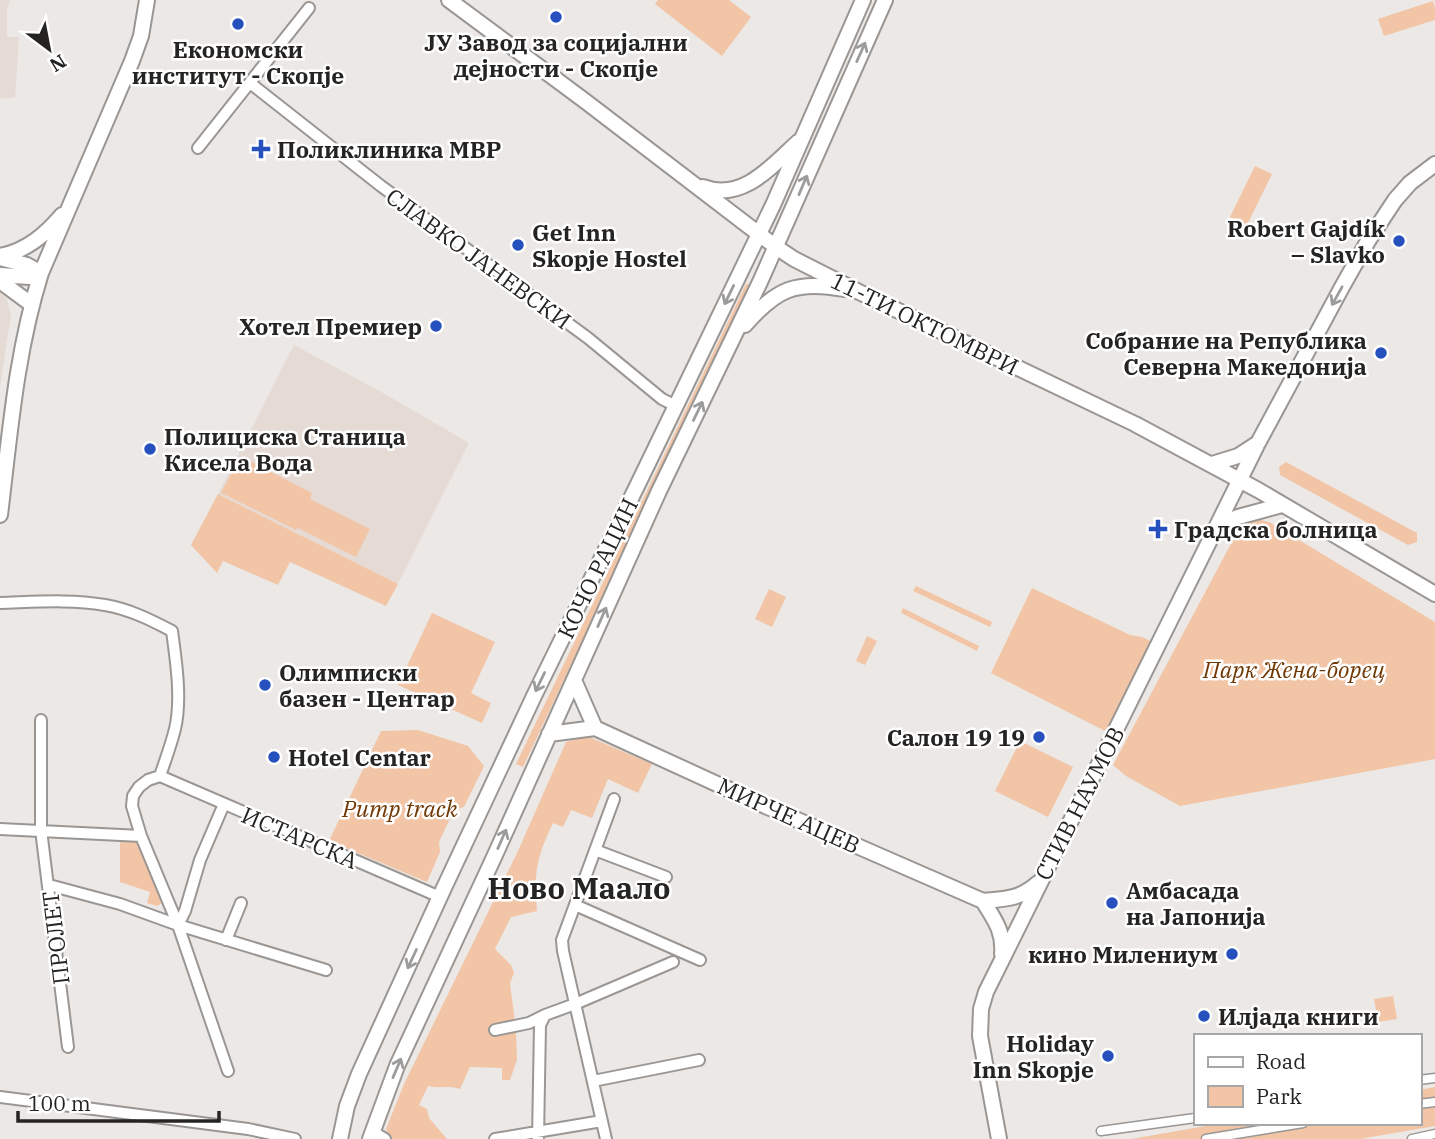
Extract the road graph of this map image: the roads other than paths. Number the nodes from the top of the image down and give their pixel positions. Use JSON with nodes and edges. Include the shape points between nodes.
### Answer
{"nodes":[{"id":1,"x":148,"y":0,"type":"edge"},
{"id":2,"x":449,"y":0,"type":"edge"},
{"id":3,"x":863,"y":0,"type":"edge"},
{"id":4,"x":885,"y":0,"type":"edge"},
{"id":5,"x":309,"y":8,"type":"dead end"},
{"id":6,"x":250,"y":83,"type":"junction"},
{"id":7,"x":803,"y":137,"type":"junction"},
{"id":8,"x":198,"y":148,"type":"dead end"},
{"id":9,"x":1435,"y":164,"type":"edge"},
{"id":10,"x":695,"y":184,"type":"junction"},
{"id":11,"x":71,"y":203,"type":"junction"},
{"id":12,"x":759,"y":234,"type":"junction"},
{"id":13,"x":776,"y":247,"type":"junction"},
{"id":14,"x":0,"y":257,"type":"edge"},
{"id":15,"x":41,"y":273,"type":"junction"},
{"id":16,"x":0,"y":275,"type":"edge"},
{"id":17,"x":0,"y":281,"type":"edge"},
{"id":18,"x":859,"y":292,"type":"junction"},
{"id":19,"x":31,"y":304,"type":"junction"},
{"id":20,"x":733,"y":340,"type":"junction"},
{"id":21,"x":676,"y":406,"type":"junction"},
{"id":22,"x":1258,"y":443,"type":"junction"},
{"id":23,"x":1212,"y":464,"type":"junction"},
{"id":24,"x":1240,"y":480,"type":"junction"},
{"id":25,"x":1282,"y":505,"type":"junction"},
{"id":26,"x":0,"y":515,"type":"edge"},
{"id":27,"x":1213,"y":535,"type":"junction"},
{"id":28,"x":1435,"y":594,"type":"edge"},
{"id":29,"x":0,"y":603,"type":"edge"},
{"id":30,"x":574,"y":680,"type":"junction"},
{"id":31,"x":41,"y":720,"type":"dead end"},
{"id":32,"x":595,"y":728,"type":"junction"},
{"id":33,"x":549,"y":734,"type":"junction"},
{"id":34,"x":160,"y":776,"type":"junction"},
{"id":35,"x":614,"y":799,"type":"dead end"},
{"id":36,"x":224,"y":804,"type":"junction"},
{"id":37,"x":0,"y":829,"type":"edge"},
{"id":38,"x":41,"y":830,"type":"junction"},
{"id":39,"x":141,"y":836,"type":"junction"},
{"id":40,"x":595,"y":850,"type":"junction"},
{"id":41,"x":666,"y":877,"type":"dead end"},
{"id":42,"x":1040,"y":881,"type":"junction"},
{"id":43,"x":49,"y":886,"type":"junction"},
{"id":44,"x":440,"y":897,"type":"junction"},
{"id":45,"x":983,"y":901,"type":"junction"},
{"id":46,"x":241,"y":903,"type":"dead end"},
{"id":47,"x":575,"y":905,"type":"junction"},
{"id":48,"x":178,"y":925,"type":"junction"},
{"id":49,"x":226,"y":940,"type":"junction"},
{"id":50,"x":700,"y":960,"type":"dead end"},
{"id":51,"x":1001,"y":960,"type":"junction"},
{"id":52,"x":673,"y":962,"type":"dead end"},
{"id":53,"x":326,"y":970,"type":"dead end"},
{"id":54,"x":575,"y":1004,"type":"junction"},
{"id":55,"x":545,"y":1014,"type":"junction"},
{"id":56,"x":495,"y":1030,"type":"dead end"},
{"id":57,"x":68,"y":1047,"type":"dead end"},
{"id":58,"x":699,"y":1060,"type":"dead end"},
{"id":59,"x":228,"y":1072,"type":"dead end"},
{"id":60,"x":593,"y":1081,"type":"junction"},
{"id":61,"x":0,"y":1097,"type":"edge"},
{"id":62,"x":1194,"y":1118,"type":"edge"},
{"id":63,"x":602,"y":1121,"type":"junction"},
{"id":64,"x":1291,"y":1125,"type":"edge"},
{"id":65,"x":1101,"y":1131,"type":"dead end"},
{"id":66,"x":1435,"y":1134,"type":"edge"},
{"id":67,"x":539,"y":1136,"type":"edge"},
{"id":68,"x":376,"y":1137,"type":"edge"},
{"id":69,"x":295,"y":1139,"type":"edge"},
{"id":70,"x":340,"y":1139,"type":"edge"},
{"id":71,"x":495,"y":1139,"type":"edge"},
{"id":72,"x":606,"y":1139,"type":"edge"},
{"id":73,"x":999,"y":1139,"type":"edge"},
{"id":74,"x":1206,"y":1139,"type":"edge"},
{"id":75,"x":1412,"y":1139,"type":"edge"}],
"edges":[{"from":1,"to":11,"type":"street","via":[[124,83]]},
{"from":2,"to":10,"type":"street","name":"11-ТИ ОКТОМВРИ"},
{"from":3,"to":7,"type":"street","name":"КОЧО РАЦИН"},
{"from":13,"to":4,"type":"street","one_way":true},
{"from":5,"to":6,"type":"street"},
{"from":6,"to":8,"type":"street"},
{"from":6,"to":21,"type":"street","name":"СЛАВКО ЈАНЕВСКИ"},
{"from":7,"to":10,"type":"street","via":[[742,187],[722,191]]},
{"from":7,"to":12,"type":"street","name":"КОЧО РАЦИН"},
{"from":9,"to":22,"type":"street","name":"СТИВ НАУМОВ","one_way":true,"via":[[1410,183],[1385,213]]},
{"from":10,"to":12,"type":"street","name":"11-ТИ ОКТОМВРИ"},
{"from":11,"to":14,"type":"street","via":[[34,242]]},
{"from":11,"to":15,"type":"street"},
{"from":12,"to":13,"type":"street","name":"11-ТИ ОКТОМВРИ"},
{"from":12,"to":21,"type":"street","name":"КОЧО РАЦИН","one_way":true},
{"from":13,"to":18,"type":"street","name":"11-ТИ ОКТОМВРИ"},
{"from":13,"to":20,"type":"street"},
{"from":14,"to":15,"type":"street"},
{"from":15,"to":16,"type":"street"},
{"from":15,"to":19,"type":"street"},
{"from":17,"to":19,"type":"street"},
{"from":18,"to":20,"type":"street","via":[[811,285],[786,291],[766,303]]},
{"from":18,"to":23,"type":"street","name":"11-ТИ ОКТОМВРИ"},
{"from":19,"to":26,"type":"street"},
{"from":30,"to":20,"type":"street","name":"КОЧО РАЦИН","one_way":true},
{"from":21,"to":44,"type":"street","name":"КОЧО РАЦИН","one_way":true},
{"from":22,"to":23,"type":"street","via":[[1238,456]]},
{"from":22,"to":24,"type":"street","name":"СТИВ НАУМОВ"},
{"from":23,"to":24,"type":"street","name":"11-ТИ ОКТОМВРИ"},
{"from":24,"to":25,"type":"street","name":"11-ТИ ОКТОМВРИ"},
{"from":24,"to":27,"type":"street","name":"СТИВ НАУМОВ"},
{"from":25,"to":27,"type":"street","via":[[1228,521]]},
{"from":25,"to":28,"type":"street","name":"11-ТИ ОКТОМВРИ"},
{"from":27,"to":42,"type":"street","name":"СТИВ НАУМОВ"},
{"from":29,"to":34,"type":"street","via":[[105,605],[172,631],[177,717]]},
{"from":30,"to":32,"type":"street"},
{"from":30,"to":33,"type":"street","name":"КОЧО РАЦИН"},
{"from":31,"to":38,"type":"street","name":"ПРОЛЕТ"},
{"from":32,"to":33,"type":"street"},
{"from":32,"to":45,"type":"street","name":"МИРЧЕ АЦЕВ"},
{"from":68,"to":33,"type":"street","name":"КОЧО РАЦИН","one_way":true,"via":[[397,1066]]},
{"from":34,"to":36,"type":"street","name":"ИСТАРСКА"},
{"from":34,"to":39,"type":"street","via":[[148,780],[133,796]]},
{"from":35,"to":40,"type":"street"},
{"from":36,"to":44,"type":"street","name":"ИСТАРСКА"},
{"from":36,"to":48,"type":"street"},
{"from":37,"to":38,"type":"street"},
{"from":38,"to":39,"type":"street"},
{"from":38,"to":43,"type":"street","name":"ПРОЛЕТ"},
{"from":39,"to":48,"type":"street"},
{"from":40,"to":41,"type":"street"},
{"from":40,"to":47,"type":"street"},
{"from":42,"to":45,"type":"street","via":[[1017,897]]},
{"from":42,"to":51,"type":"street","name":"СТИВ НАУМОВ"},
{"from":43,"to":48,"type":"street"},
{"from":43,"to":57,"type":"street","name":"ПРОЛЕТ"},
{"from":44,"to":70,"type":"street","name":"КОЧО РАЦИН","one_way":true,"via":[[359,1074]]},
{"from":45,"to":51,"type":"street","via":[[1002,937]]},
{"from":46,"to":49,"type":"street"},
{"from":47,"to":50,"type":"street"},
{"from":47,"to":54,"type":"street","via":[[562,940]]},
{"from":48,"to":49,"type":"street"},
{"from":48,"to":59,"type":"street"},
{"from":49,"to":53,"type":"street"},
{"from":51,"to":73,"type":"street","name":"СТИВ НАУМОВ","via":[[979,1021]]},
{"from":52,"to":54,"type":"street"},
{"from":54,"to":55,"type":"street"},
{"from":54,"to":60,"type":"street"},
{"from":55,"to":56,"type":"street","via":[[529,1023]]},
{"from":55,"to":67,"type":"street","via":[[540,1025]]},
{"from":58,"to":60,"type":"street"},
{"from":60,"to":63,"type":"street"},
{"from":61,"to":69,"type":"street"},
{"from":62,"to":65,"type":"street"},
{"from":63,"to":67,"type":"street"},
{"from":63,"to":72,"type":"street"},
{"from":64,"to":74,"type":"street"},
{"from":66,"to":75,"type":"street"},
{"from":67,"to":71,"type":"street"}]}
